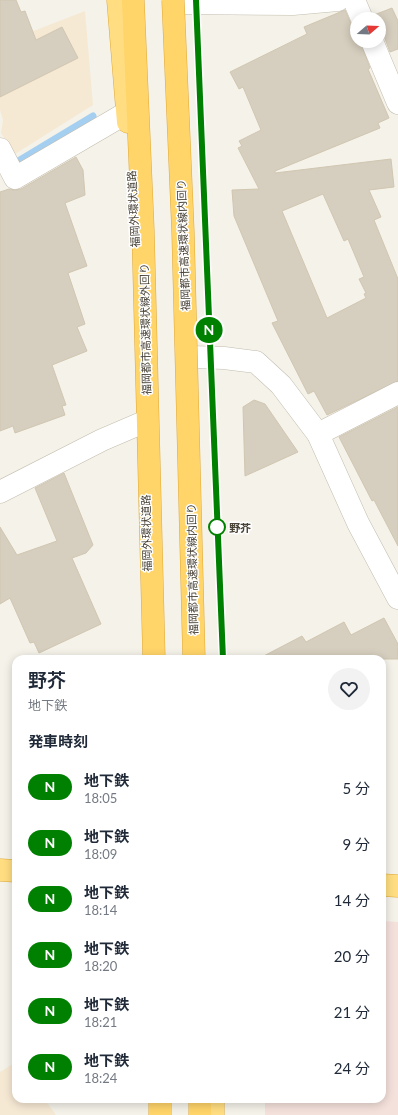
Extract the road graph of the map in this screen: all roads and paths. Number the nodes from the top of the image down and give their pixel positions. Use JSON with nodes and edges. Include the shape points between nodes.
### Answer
{"nodes":[{"id":1,"x":118,"y":0,"type":"edge"},
{"id":2,"x":133,"y":0,"type":"edge"},
{"id":3,"x":158,"y":0,"type":"edge"},
{"id":4,"x":338,"y":0,"type":"edge"},
{"id":5,"x":354,"y":0,"type":"edge"},
{"id":6,"x":179,"y":1,"type":"edge"},
{"id":7,"x":255,"y":2,"type":"edge"},
{"id":8,"x":359,"y":12,"type":"edge"},
{"id":9,"x":375,"y":48,"type":"edge"},
{"id":10,"x":398,"y":102,"type":"edge"},
{"id":11,"x":128,"y":112,"type":"junction"},
{"id":12,"x":2,"y":154,"type":"edge"},
{"id":13,"x":192,"y":357,"type":"junction"},
{"id":14,"x":398,"y":393,"type":"edge"},
{"id":15,"x":144,"y":422,"type":"junction"},
{"id":16,"x":318,"y":434,"type":"junction"},
{"id":17,"x":0,"y":492,"type":"edge"},
{"id":18,"x":398,"y":598,"type":"edge"},
{"id":19,"x":148,"y":655,"type":"edge"},
{"id":20,"x":154,"y":655,"type":"edge"},
{"id":21,"x":194,"y":655,"type":"edge"},
{"id":22,"x":203,"y":655,"type":"edge"},
{"id":23,"x":0,"y":870,"type":"edge"},
{"id":24,"x":12,"y":871,"type":"edge"},
{"id":25,"x":386,"y":886,"type":"edge"},
{"id":26,"x":398,"y":886,"type":"edge"},
{"id":27,"x":155,"y":1103,"type":"edge"},
{"id":28,"x":160,"y":1103,"type":"edge"},
{"id":29,"x":200,"y":1103,"type":"edge"},
{"id":30,"x":213,"y":1103,"type":"edge"},
{"id":31,"x":155,"y":1115,"type":"edge"},
{"id":32,"x":160,"y":1115,"type":"edge"},
{"id":33,"x":200,"y":1115,"type":"edge"},
{"id":34,"x":213,"y":1115,"type":"edge"}],
"edges":[{"from":1,"to":11,"type":"highway","name":"福岡外環状道路"},
{"from":2,"to":20,"type":"highway","name":"福岡都市高速環状線外回り","via":[[143,230]]},
{"from":3,"to":6,"type":"street"},
{"from":4,"to":7,"type":"street","via":[[293,4]]},
{"from":5,"to":8,"type":"street"},
{"from":6,"to":7,"type":"street"},
{"from":6,"to":13,"type":"highway"},
{"from":6,"to":21,"type":"highway","name":"福岡都市高速環状線内回り","bridge":true},
{"from":9,"to":10,"type":"street"},
{"from":11,"to":12,"type":"street","via":[[15,178]]},
{"from":11,"to":15,"type":"highway","name":"福岡外環状道路"},
{"from":13,"to":16,"type":"street","via":[[256,362],[281,385]]},
{"from":13,"to":22,"type":"highway"},
{"from":14,"to":16,"type":"street"},
{"from":15,"to":17,"type":"street","via":[[102,440]]},
{"from":15,"to":19,"type":"highway","name":"福岡外環状道路"},
{"from":16,"to":18,"type":"street","via":[[358,523]]},
{"from":23,"to":24,"type":"highway"},
{"from":25,"to":26,"type":"highway"},
{"from":27,"to":31,"type":"highway"},
{"from":28,"to":32,"type":"highway"},
{"from":29,"to":33,"type":"highway"},
{"from":30,"to":34,"type":"highway"}]}
